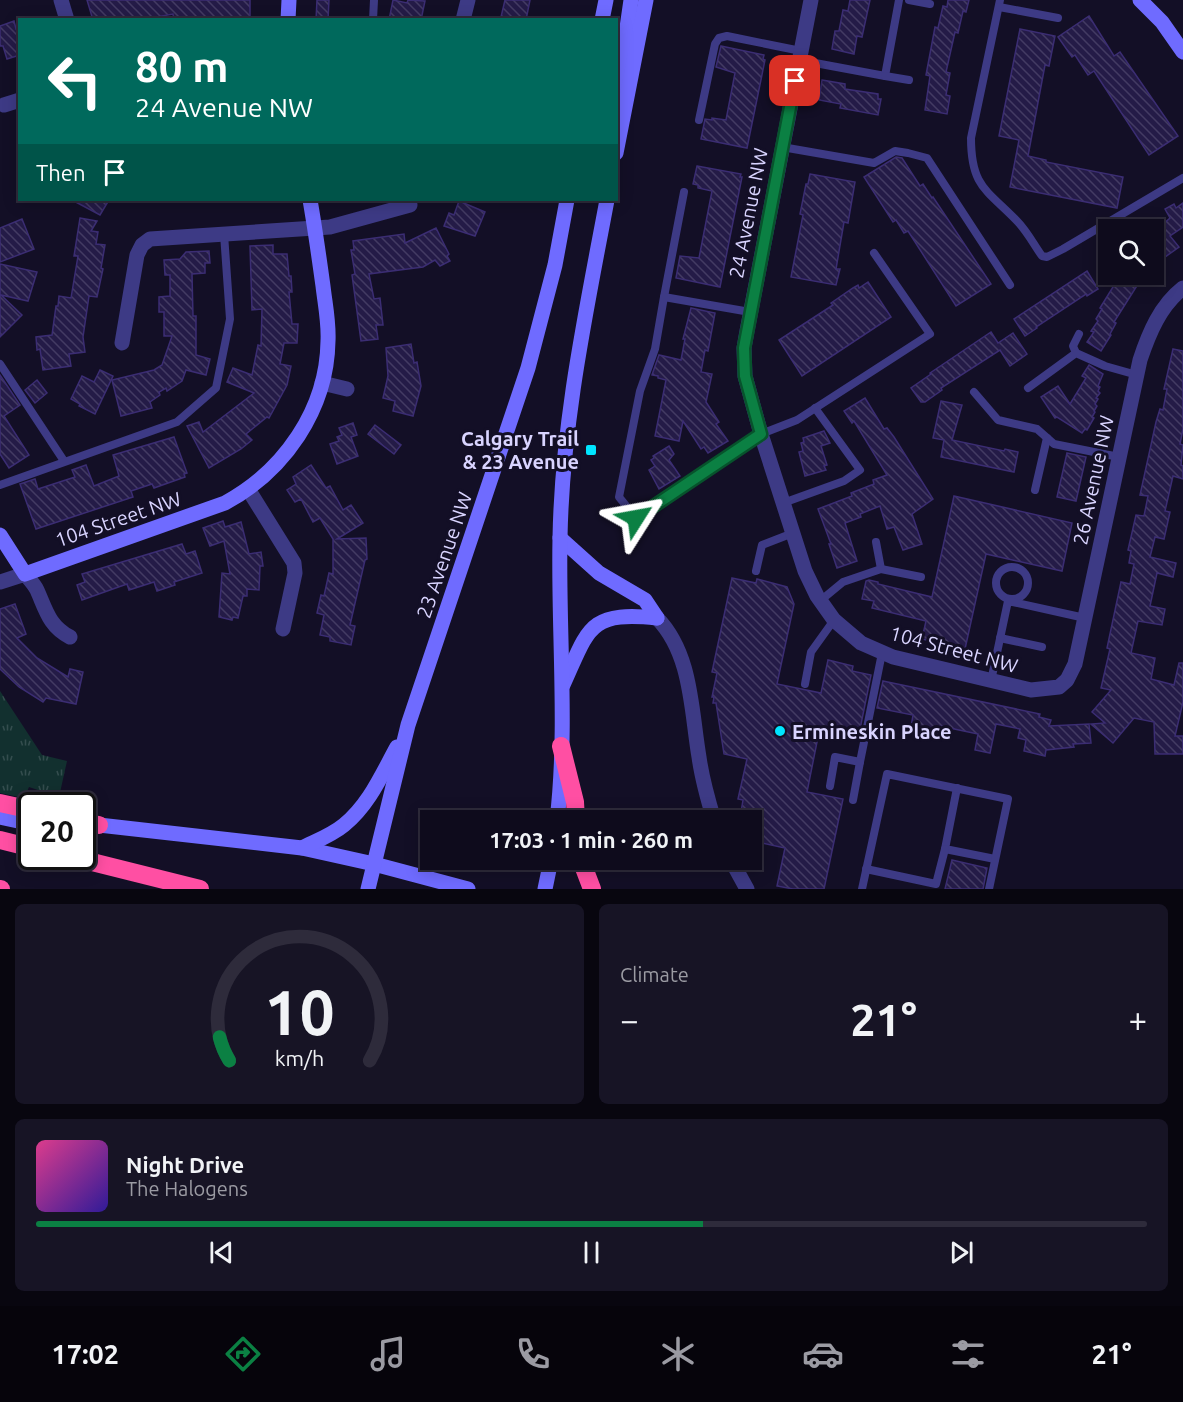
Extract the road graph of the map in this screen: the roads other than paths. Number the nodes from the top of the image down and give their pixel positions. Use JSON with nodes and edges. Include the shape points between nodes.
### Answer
{"nodes":[{"id":1,"x":61,"y":0,"type":"edge"},
{"id":2,"x":289,"y":0,"type":"edge"},
{"id":3,"x":374,"y":0,"type":"edge"},
{"id":4,"x":468,"y":0,"type":"edge"},
{"id":5,"x":606,"y":0,"type":"edge"},
{"id":6,"x":631,"y":0,"type":"edge"},
{"id":7,"x":646,"y":0,"type":"edge"},
{"id":8,"x":811,"y":0,"type":"edge"},
{"id":9,"x":899,"y":0,"type":"edge"},
{"id":10,"x":909,"y":0,"type":"edge"},
{"id":11,"x":1140,"y":0,"type":"edge"},
{"id":12,"x":930,"y":4,"type":"dead end"},
{"id":13,"x":1000,"y":4,"type":"edge"},
{"id":14,"x":66,"y":18,"type":"edge"},
{"id":15,"x":288,"y":18,"type":"edge"},
{"id":16,"x":373,"y":18,"type":"edge"},
{"id":17,"x":464,"y":18,"type":"edge"},
{"id":18,"x":602,"y":18,"type":"edge"},
{"id":19,"x":1058,"y":18,"type":"dead end"},
{"id":20,"x":1183,"y":52,"type":"edge"},
{"id":21,"x":800,"y":55,"type":"junction"},
{"id":22,"x":885,"y":76,"type":"junction"},
{"id":23,"x":909,"y":80,"type":"dead end"},
{"id":24,"x":18,"y":101,"type":"edge"},
{"id":25,"x":4,"y":105,"type":"dead end"},
{"id":26,"x":699,"y":120,"type":"dead end"},
{"id":27,"x":621,"y":130,"type":"junction"},
{"id":28,"x":618,"y":144,"type":"edge"},
{"id":29,"x":782,"y":147,"type":"junction"},
{"id":30,"x":1183,"y":178,"type":"edge"},
{"id":31,"x":684,"y":192,"type":"dead end"},
{"id":32,"x":310,"y":201,"type":"edge"},
{"id":33,"x":567,"y":201,"type":"edge"},
{"id":34,"x":608,"y":201,"type":"edge"},
{"id":35,"x":410,"y":205,"type":"dead end"},
{"id":36,"x":315,"y":228,"type":"junction"},
{"id":37,"x":224,"y":234,"type":"junction"},
{"id":38,"x":874,"y":253,"type":"dead end"},
{"id":39,"x":1010,"y":285,"type":"dead end"},
{"id":40,"x":1183,"y":288,"type":"edge"},
{"id":41,"x":664,"y":297,"type":"junction"},
{"id":42,"x":750,"y":312,"type":"junction"},
{"id":43,"x":1079,"y":334,"type":"dead end"},
{"id":44,"x":122,"y":343,"type":"dead end"},
{"id":45,"x":1076,"y":353,"type":"junction"},
{"id":46,"x":0,"y":364,"type":"edge"},
{"id":47,"x":1137,"y":375,"type":"junction"},
{"id":48,"x":322,"y":383,"type":"junction"},
{"id":49,"x":1028,"y":388,"type":"dead end"},
{"id":50,"x":347,"y":389,"type":"dead end"},
{"id":51,"x":974,"y":392,"type":"dead end"},
{"id":52,"x":815,"y":408,"type":"junction"},
{"id":53,"x":761,"y":434,"type":"junction"},
{"id":54,"x":1047,"y":438,"type":"junction"},
{"id":55,"x":1119,"y":457,"type":"junction"},
{"id":56,"x":64,"y":461,"type":"junction"},
{"id":57,"x":0,"y":485,"type":"edge"},
{"id":58,"x":248,"y":489,"type":"junction"},
{"id":59,"x":1035,"y":490,"type":"dead end"},
{"id":60,"x":783,"y":503,"type":"junction"},
{"id":61,"x":793,"y":533,"type":"junction"},
{"id":62,"x":0,"y":535,"type":"edge"},
{"id":63,"x":560,"y":538,"type":"junction"},
{"id":64,"x":876,"y":542,"type":"dead end"},
{"id":65,"x":881,"y":569,"type":"junction"},
{"id":66,"x":756,"y":571,"type":"dead end"},
{"id":67,"x":25,"y":574,"type":"junction"},
{"id":68,"x":921,"y":577,"type":"dead end"},
{"id":69,"x":0,"y":582,"type":"edge"},
{"id":70,"x":1009,"y":599,"type":"junction"},
{"id":71,"x":820,"y":601,"type":"junction"},
{"id":72,"x":657,"y":618,"type":"junction"},
{"id":73,"x":1085,"y":618,"type":"junction"},
{"id":74,"x":834,"y":620,"type":"junction"},
{"id":75,"x":283,"y":629,"type":"dead end"},
{"id":76,"x":70,"y":637,"type":"dead end"},
{"id":77,"x":1000,"y":638,"type":"junction"},
{"id":78,"x":1042,"y":647,"type":"dead end"},
{"id":79,"x":882,"y":653,"type":"junction"},
{"id":80,"x":991,"y":681,"type":"junction"},
{"id":81,"x":804,"y":684,"type":"dead end"},
{"id":82,"x":1059,"y":687,"type":"joint"},
{"id":83,"x":561,"y":690,"type":"junction"},
{"id":84,"x":408,"y":725,"type":"junction"},
{"id":85,"x":561,"y":746,"type":"junction"},
{"id":86,"x":860,"y":762,"type":"junction"},
{"id":87,"x":830,"y":786,"type":"dead end"},
{"id":88,"x":957,"y":788,"type":"junction"},
{"id":89,"x":853,"y":800,"type":"dead end"},
{"id":90,"x":0,"y":803,"type":"edge"},
{"id":91,"x":18,"y":807,"type":"edge"},
{"id":92,"x":558,"y":810,"type":"edge"},
{"id":93,"x":575,"y":810,"type":"edge"},
{"id":94,"x":711,"y":810,"type":"edge"},
{"id":95,"x":0,"y":817,"type":"edge"},
{"id":96,"x":18,"y":821,"type":"edge"},
{"id":97,"x":96,"y":825,"type":"edge"},
{"id":98,"x":0,"y":840,"type":"edge"},
{"id":99,"x":18,"y":844,"type":"edge"},
{"id":100,"x":302,"y":848,"type":"junction"},
{"id":101,"x":945,"y":849,"type":"junction"},
{"id":102,"x":995,"y":859,"type":"junction"},
{"id":103,"x":96,"y":863,"type":"edge"},
{"id":104,"x":374,"y":864,"type":"junction"},
{"id":105,"x":866,"y":869,"type":"junction"},
{"id":106,"x":549,"y":870,"type":"edge"},
{"id":107,"x":584,"y":870,"type":"edge"},
{"id":108,"x":736,"y":870,"type":"edge"},
{"id":109,"x":201,"y":889,"type":"edge"},
{"id":110,"x":368,"y":889,"type":"edge"},
{"id":111,"x":468,"y":889,"type":"edge"},
{"id":112,"x":545,"y":889,"type":"edge"},
{"id":113,"x":592,"y":889,"type":"edge"},
{"id":114,"x":747,"y":889,"type":"edge"},
{"id":115,"x":862,"y":889,"type":"edge"},
{"id":116,"x":989,"y":889,"type":"edge"}],
"edges":[{"from":1,"to":14,"type":"street"},
{"from":2,"to":15,"type":"main road"},
{"from":3,"to":16,"type":"lane"},
{"from":4,"to":17,"type":"street"},
{"from":5,"to":18,"type":"main road"},
{"from":6,"to":27,"type":"main road","via":[[621,62]]},
{"from":7,"to":27,"type":"main road"},
{"from":8,"to":21,"type":"street","name":"24 Avenue NW"},
{"from":9,"to":22,"type":"lane"},
{"from":10,"to":12,"type":"lane"},
{"from":11,"to":20,"type":"main road","via":[[1162,21]]},
{"from":13,"to":19,"type":"lane"},
{"from":13,"to":30,"type":"lane","via":[[971,138],[971,155],[978,181],[1019,223],[1042,256],[1063,249]]},
{"from":21,"to":22,"type":"lane"},
{"from":21,"to":26,"type":"lane","via":[[727,36],[719,38]]},
{"from":21,"to":29,"type":"street","name":"24 Avenue NW"},
{"from":22,"to":23,"type":"lane"},
{"from":24,"to":25,"type":"street"},
{"from":27,"to":28,"type":"main road"},
{"from":29,"to":39,"type":"lane","via":[[874,163],[895,152],[927,158]]},
{"from":29,"to":42,"type":"street","name":"24 Avenue NW"},
{"from":31,"to":41,"type":"lane"},
{"from":32,"to":36,"type":"main road","name":"104 Street NW"},
{"from":33,"to":84,"type":"main road","name":"23 Avenue NW","via":[[528,368]]},
{"from":34,"to":63,"type":"main road","via":[[572,390]]},
{"from":35,"to":36,"type":"street"},
{"from":36,"to":37,"type":"street"},
{"from":36,"to":48,"type":"main road","name":"104 Street NW","via":[[328,329]]},
{"from":37,"to":44,"type":"street","via":[[154,237],[142,244]]},
{"from":37,"to":56,"type":"lane","via":[[230,319],[216,388],[177,422]]},
{"from":38,"to":52,"type":"lane","via":[[930,334]]},
{"from":40,"to":47,"type":"street","name":"26 Avenue NW","via":[[1156,321]]},
{"from":41,"to":42,"type":"lane"},
{"from":41,"to":53,"type":"lane","via":[[618,497],[636,518]]},
{"from":42,"to":53,"type":"street","name":"24 Avenue NW","via":[[743,362]]},
{"from":43,"to":45,"type":"lane","via":[[1072,346]]},
{"from":45,"to":47,"type":"lane"},
{"from":45,"to":49,"type":"lane"},
{"from":46,"to":56,"type":"lane"},
{"from":47,"to":55,"type":"street","name":"26 Avenue NW"},
{"from":48,"to":50,"type":"street"},
{"from":48,"to":58,"type":"main road","name":"104 Street NW","via":[[297,439],[273,468]]},
{"from":51,"to":54,"type":"lane","via":[[998,420],[1037,429]]},
{"from":52,"to":53,"type":"lane"},
{"from":52,"to":60,"type":"lane","via":[[860,470],[844,481]]},
{"from":53,"to":60,"type":"street","name":"104 Street NW"},
{"from":54,"to":55,"type":"lane","via":[[1054,444]]},
{"from":54,"to":59,"type":"lane"},
{"from":55,"to":73,"type":"street","name":"26 Avenue NW"},
{"from":56,"to":57,"type":"lane"},
{"from":58,"to":67,"type":"main road","name":"104 Street NW","via":[[225,503]]},
{"from":58,"to":75,"type":"street","via":[[294,563]]},
{"from":60,"to":61,"type":"street","name":"104 Street NW"},
{"from":61,"to":66,"type":"lane","via":[[762,545]]},
{"from":61,"to":71,"type":"street","name":"104 Street NW"},
{"from":62,"to":67,"type":"main road"},
{"from":63,"to":72,"type":"main road","via":[[599,573],[645,600]]},
{"from":63,"to":83,"type":"main road"},
{"from":64,"to":65,"type":"lane"},
{"from":65,"to":68,"type":"lane"},
{"from":65,"to":71,"type":"lane","via":[[843,582]]},
{"from":67,"to":69,"type":"street","name":"104 Street NW"},
{"from":67,"to":76,"type":"street","via":[[36,587],[53,625]]},
{"from":70,"to":70,"type":"lane","via":[[1022,595],[1027,586],[1024,573],[1015,567],[1000,572],[996,582]]},
{"from":70,"to":73,"type":"lane"},
{"from":70,"to":77,"type":"lane"},
{"from":71,"to":74,"type":"street","name":"104 Street NW"},
{"from":72,"to":83,"type":"main road","via":[[616,616],[592,628]]},
{"from":72,"to":94,"type":"street","via":[[673,637],[683,663]]},
{"from":73,"to":82,"type":"street","name":"26 Avenue NW","via":[[1075,664]]},
{"from":74,"to":79,"type":"street","name":"104 Street NW","via":[[861,643]]},
{"from":74,"to":81,"type":"lane","via":[[812,652]]},
{"from":77,"to":78,"type":"lane"},
{"from":77,"to":80,"type":"lane"},
{"from":79,"to":80,"type":"street","name":"104 Street NW"},
{"from":79,"to":86,"type":"lane"},
{"from":80,"to":82,"type":"street","name":"104 Street NW","via":[[1031,690]]},
{"from":83,"to":85,"type":"main road"},
{"from":84,"to":100,"type":"main road","via":[[374,791],[358,811],[343,826]]},
{"from":84,"to":104,"type":"main road","name":"23 Avenue NW"},
{"from":85,"to":92,"type":"main road"},
{"from":85,"to":93,"type":"highway"},
{"from":86,"to":87,"type":"lane","via":[[835,757]]},
{"from":86,"to":89,"type":"lane"},
{"from":88,"to":101,"type":"lane"},
{"from":88,"to":102,"type":"lane","via":[[1008,799]]},
{"from":88,"to":105,"type":"lane","via":[[887,774]]},
{"from":90,"to":91,"type":"highway"},
{"from":95,"to":96,"type":"main road"},
{"from":97,"to":100,"type":"main road"},
{"from":98,"to":99,"type":"highway"},
{"from":100,"to":104,"type":"main road"},
{"from":101,"to":102,"type":"lane"},
{"from":101,"to":105,"type":"lane","via":[[936,884]]},
{"from":102,"to":116,"type":"lane"},
{"from":103,"to":109,"type":"highway"},
{"from":104,"to":110,"type":"main road","name":"23 Avenue NW"},
{"from":104,"to":111,"type":"main road"},
{"from":105,"to":115,"type":"lane"},
{"from":106,"to":112,"type":"main road"},
{"from":107,"to":113,"type":"highway"},
{"from":108,"to":114,"type":"street"}]}
